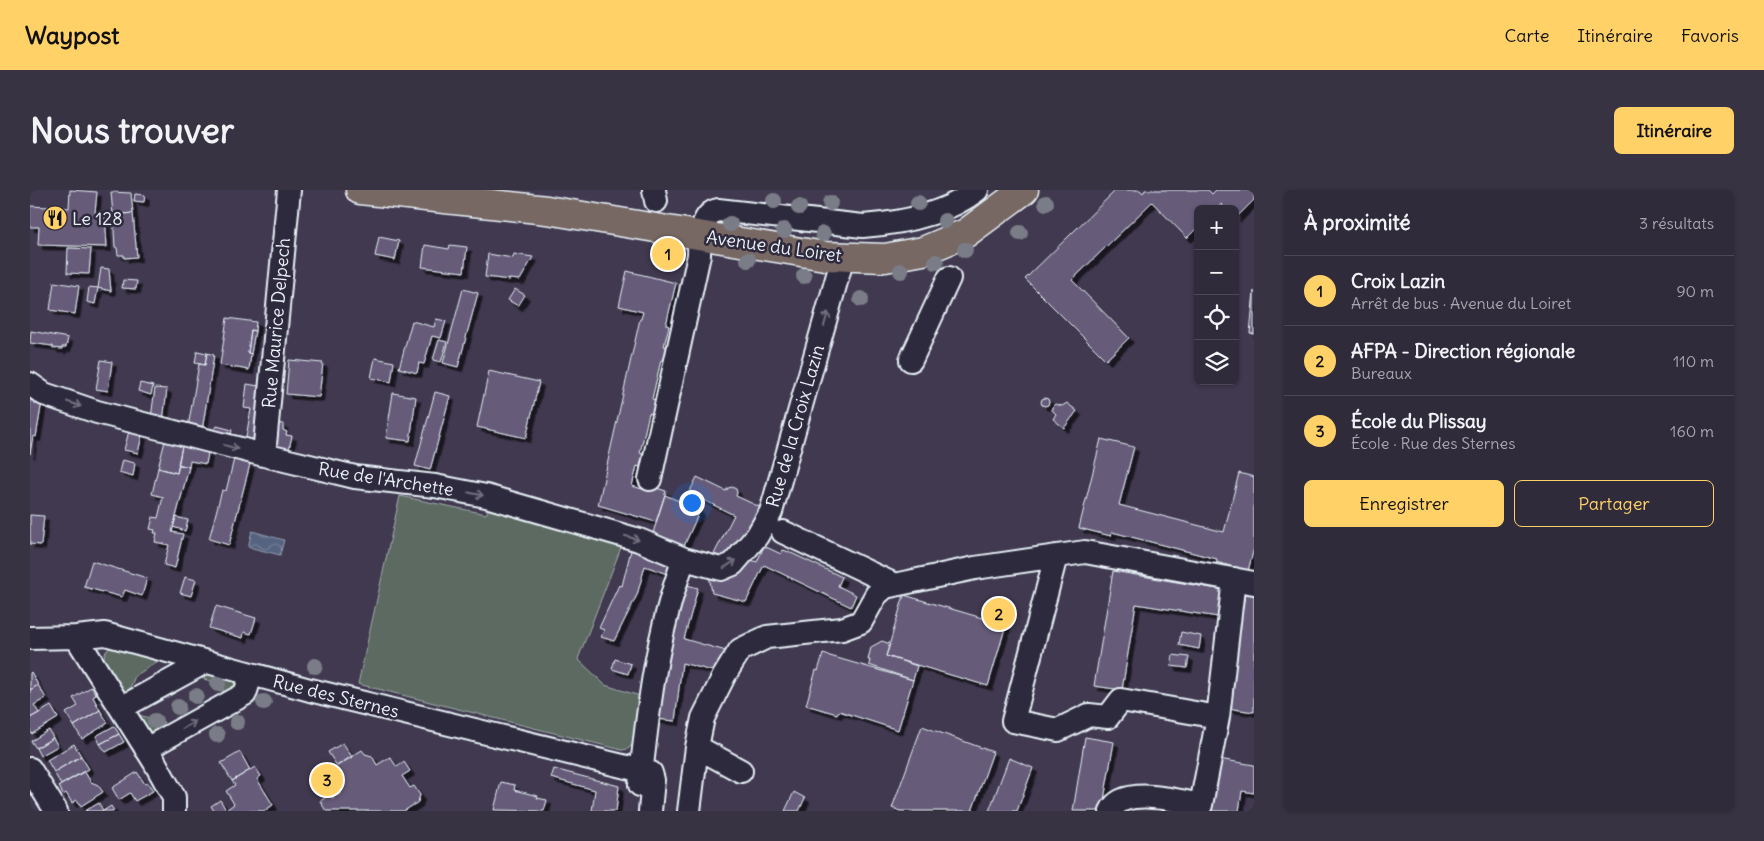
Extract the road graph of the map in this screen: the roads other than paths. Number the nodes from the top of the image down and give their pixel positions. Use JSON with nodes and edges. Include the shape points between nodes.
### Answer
{"nodes":[{"id":1,"x":289,"y":190,"type":"edge"},
{"id":2,"x":360,"y":190,"type":"edge"},
{"id":3,"x":977,"y":190,"type":"edge"},
{"id":4,"x":1024,"y":190,"type":"edge"},
{"id":5,"x":459,"y":195,"type":"edge"},
{"id":6,"x":700,"y":235,"type":"junction"},
{"id":7,"x":843,"y":257,"type":"junction"},
{"id":8,"x":949,"y":278,"type":"dead end"},
{"id":9,"x":911,"y":360,"type":"dead end"},
{"id":10,"x":30,"y":384,"type":"edge"},
{"id":11,"x":264,"y":455,"type":"junction"},
{"id":12,"x":650,"y":479,"type":"dead end"},
{"id":13,"x":783,"y":532,"type":"dead end"},
{"id":14,"x":1056,"y":556,"type":"junction"},
{"id":15,"x":684,"y":559,"type":"junction"},
{"id":16,"x":1244,"y":581,"type":"edge"},
{"id":17,"x":895,"y":585,"type":"junction"},
{"id":18,"x":30,"y":638,"type":"edge"},
{"id":19,"x":76,"y":638,"type":"junction"},
{"id":20,"x":205,"y":662,"type":"junction"},
{"id":21,"x":251,"y":675,"type":"junction"},
{"id":22,"x":121,"y":708,"type":"junction"},
{"id":23,"x":1218,"y":717,"type":"junction"},
{"id":24,"x":697,"y":747,"type":"junction"},
{"id":25,"x":146,"y":750,"type":"junction"},
{"id":26,"x":30,"y":769,"type":"edge"},
{"id":27,"x":641,"y":771,"type":"junction"},
{"id":28,"x":741,"y":771,"type":"dead end"},
{"id":29,"x":56,"y":811,"type":"edge"},
{"id":30,"x":174,"y":811,"type":"edge"},
{"id":31,"x":637,"y":811,"type":"edge"},
{"id":32,"x":650,"y":811,"type":"edge"},
{"id":33,"x":689,"y":811,"type":"edge"},
{"id":34,"x":1110,"y":811,"type":"edge"}],
"edges":[{"from":1,"to":11,"type":"street","name":"Rue Maurice Delpech"},
{"from":2,"to":5,"type":"main road","name":"Avenue du Loiret"},
{"from":3,"to":6,"type":"street","via":[[923,216],[863,226],[718,210],[709,214]]},
{"from":4,"to":7,"type":"main road","name":"Avenue du Loiret","via":[[966,233],[922,251],[885,258]]},
{"from":5,"to":6,"type":"main road","name":"Avenue du Loiret"},
{"from":6,"to":7,"type":"main road","name":"Avenue du Loiret"},
{"from":6,"to":12,"type":"street","via":[[699,255]]},
{"from":15,"to":7,"type":"street","name":"Rue de la Croix Lazin","one_way":true,"via":[[722,569],[733,564],[758,536],[771,512]]},
{"from":8,"to":9,"type":"street"},
{"from":10,"to":11,"type":"street","name":"Rue de l'Archette","one_way":true,"via":[[44,394],[97,412]]},
{"from":11,"to":15,"type":"street","name":"Rue de l'Archette","one_way":true,"via":[[355,477],[436,486],[486,496],[639,540]]},
{"from":13,"to":17,"type":"street"},
{"from":14,"to":16,"type":"street","via":[[1085,552]]},
{"from":14,"to":17,"type":"street","via":[[975,568]]},
{"from":14,"to":23,"type":"street","via":[[1013,721],[1058,730],[1089,715],[1108,717],[1121,700]]},
{"from":15,"to":27,"type":"street","via":[[659,644]]},
{"from":16,"to":23,"type":"street"},
{"from":17,"to":24,"type":"street","via":[[885,587],[876,596],[861,622],[842,629],[767,637],[740,650],[703,718]]},
{"from":18,"to":19,"type":"street","name":"Rue des Sternes"},
{"from":19,"to":20,"type":"street","name":"Rue des Sternes","via":[[105,634]]},
{"from":19,"to":22,"type":"street"},
{"from":20,"to":21,"type":"street","name":"Rue des Sternes"},
{"from":20,"to":22,"type":"street"},
{"from":25,"to":21,"type":"street","one_way":true,"via":[[245,694]]},
{"from":21,"to":27,"type":"street","name":"Rue des Sternes"},
{"from":22,"to":25,"type":"street"},
{"from":23,"to":34,"type":"street","via":[[1201,805],[1139,795],[1121,800]]},
{"from":24,"to":28,"type":"street"},
{"from":24,"to":33,"type":"street"},
{"from":25,"to":30,"type":"street","via":[[174,797]]},
{"from":26,"to":29,"type":"street"},
{"from":27,"to":31,"type":"street"},
{"from":27,"to":32,"type":"street","via":[[651,773],[653,780]]}]}
